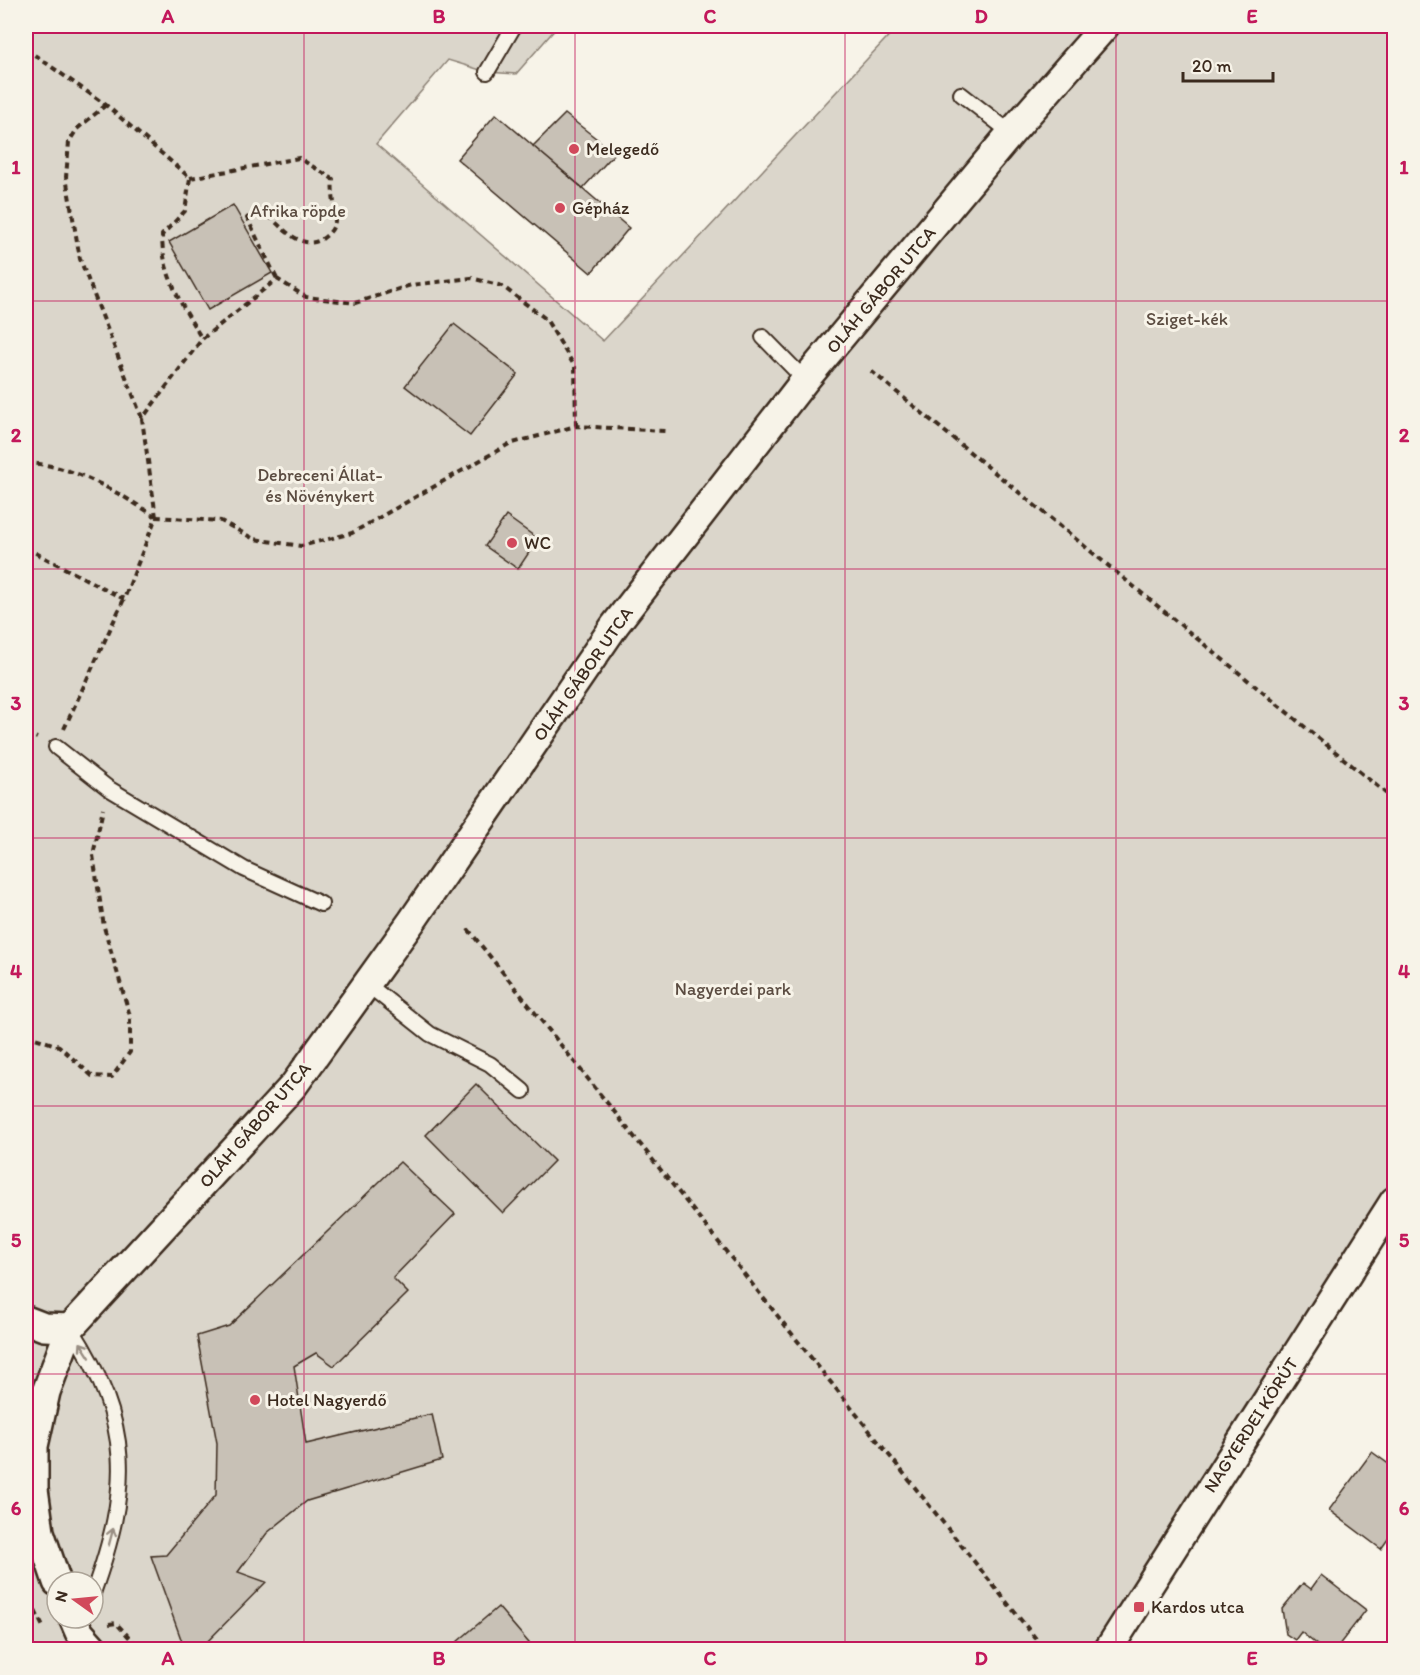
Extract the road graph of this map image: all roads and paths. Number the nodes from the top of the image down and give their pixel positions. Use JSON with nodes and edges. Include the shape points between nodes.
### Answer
{"nodes":[{"id":1,"x":514,"y":26,"type":"edge"},
{"id":2,"x":1105,"y":26,"type":"edge"},
{"id":3,"x":26,"y":49,"type":"edge"},
{"id":4,"x":486,"y":72,"type":"dead end"},
{"id":5,"x":962,"y":94,"type":"dead end"},
{"id":6,"x":106,"y":105,"type":"junction"},
{"id":7,"x":1011,"y":133,"type":"junction"},
{"id":8,"x":190,"y":177,"type":"junction"},
{"id":9,"x":277,"y":279,"type":"junction"},
{"id":10,"x":763,"y":337,"type":"dead end"},
{"id":11,"x":202,"y":339,"type":"junction"},
{"id":12,"x":871,"y":371,"type":"dead end"},
{"id":13,"x":805,"y":380,"type":"junction"},
{"id":14,"x":142,"y":419,"type":"junction"},
{"id":15,"x":576,"y":426,"type":"junction"},
{"id":16,"x":665,"y":431,"type":"dead end"},
{"id":17,"x":26,"y":463,"type":"edge"},
{"id":18,"x":156,"y":517,"type":"junction"},
{"id":19,"x":26,"y":548,"type":"edge"},
{"id":20,"x":124,"y":599,"type":"junction"},
{"id":21,"x":26,"y":733,"type":"edge"},
{"id":22,"x":56,"y":747,"type":"junction"},
{"id":23,"x":108,"y":788,"type":"junction"},
{"id":24,"x":1395,"y":800,"type":"edge"},
{"id":25,"x":321,"y":904,"type":"dead end"},
{"id":26,"x":468,"y":929,"type":"dead end"},
{"id":27,"x":366,"y":984,"type":"junction"},
{"id":28,"x":26,"y":1035,"type":"edge"},
{"id":29,"x":524,"y":1092,"type":"dead end"},
{"id":30,"x":1395,"y":1201,"type":"edge"},
{"id":31,"x":26,"y":1320,"type":"edge"},
{"id":32,"x":70,"y":1328,"type":"junction"},
{"id":33,"x":53,"y":1570,"type":"edge"},
{"id":34,"x":100,"y":1570,"type":"edge"},
{"id":35,"x":26,"y":1592,"type":"edge"},
{"id":36,"x":116,"y":1623,"type":"dead end"},
{"id":37,"x":47,"y":1634,"type":"dead end"},
{"id":38,"x":141,"y":1650,"type":"edge"},
{"id":39,"x":1045,"y":1650,"type":"edge"},
{"id":40,"x":1108,"y":1650,"type":"edge"}],
"edges":[{"from":1,"to":4,"type":"lane"},
{"from":2,"to":7,"type":"street","name":"OLÁH GÁBOR UTCA"},
{"from":3,"to":6,"type":"path"},
{"from":5,"to":7,"type":"lane"},
{"from":6,"to":8,"type":"path"},
{"from":6,"to":14,"type":"path","via":[[77,129],[69,142],[66,177],[80,259]]},
{"from":7,"to":13,"type":"street","name":"OLÁH GÁBOR UTCA"},
{"from":8,"to":9,"type":"path","via":[[299,158],[333,179],[335,221],[330,234],[319,241],[305,243],[293,238],[260,208],[247,218]]},
{"from":8,"to":11,"type":"path","via":[[185,211],[162,235],[162,254],[177,298]]},
{"from":9,"to":11,"type":"path"},
{"from":9,"to":15,"type":"path","via":[[306,297],[355,303],[411,285],[471,278],[502,286],[546,319],[575,367]]},
{"from":10,"to":13,"type":"lane"},
{"from":11,"to":14,"type":"path"},
{"from":12,"to":24,"type":"path"},
{"from":13,"to":27,"type":"street","name":"OLÁH GÁBOR UTCA","via":[[615,626]]},
{"from":14,"to":18,"type":"path"},
{"from":15,"to":16,"type":"path"},
{"from":15,"to":18,"type":"path","via":[[509,444],[352,533],[301,546],[254,539],[221,521]]},
{"from":17,"to":18,"type":"path","via":[[109,487]]},
{"from":18,"to":20,"type":"path"},
{"from":19,"to":20,"type":"path"},
{"from":20,"to":22,"type":"path"},
{"from":21,"to":22,"type":"path"},
{"from":22,"to":23,"type":"lane"},
{"from":23,"to":25,"type":"lane","via":[[243,869]]},
{"from":23,"to":28,"type":"path","via":[[93,855],[104,927],[130,1016],[130,1052],[112,1077],[92,1076],[59,1046]]},
{"from":26,"to":39,"type":"path"},
{"from":27,"to":29,"type":"lane","via":[[430,1034],[490,1064]]},
{"from":27,"to":32,"type":"street","name":"OLÁH GÁBOR UTCA","via":[[294,1085]]},
{"from":30,"to":40,"type":"street","name":"NAGYERDEI KÖRÚT"},
{"from":31,"to":32,"type":"street","via":[[44,1327]]},
{"from":32,"to":33,"type":"street","via":[[46,1392],[34,1446],[40,1532]]},
{"from":34,"to":32,"type":"lane","one_way":true,"via":[[120,1504],[120,1449],[110,1402],[94,1364]]},
{"from":35,"to":37,"type":"path"},
{"from":36,"to":38,"type":"path"}]}
